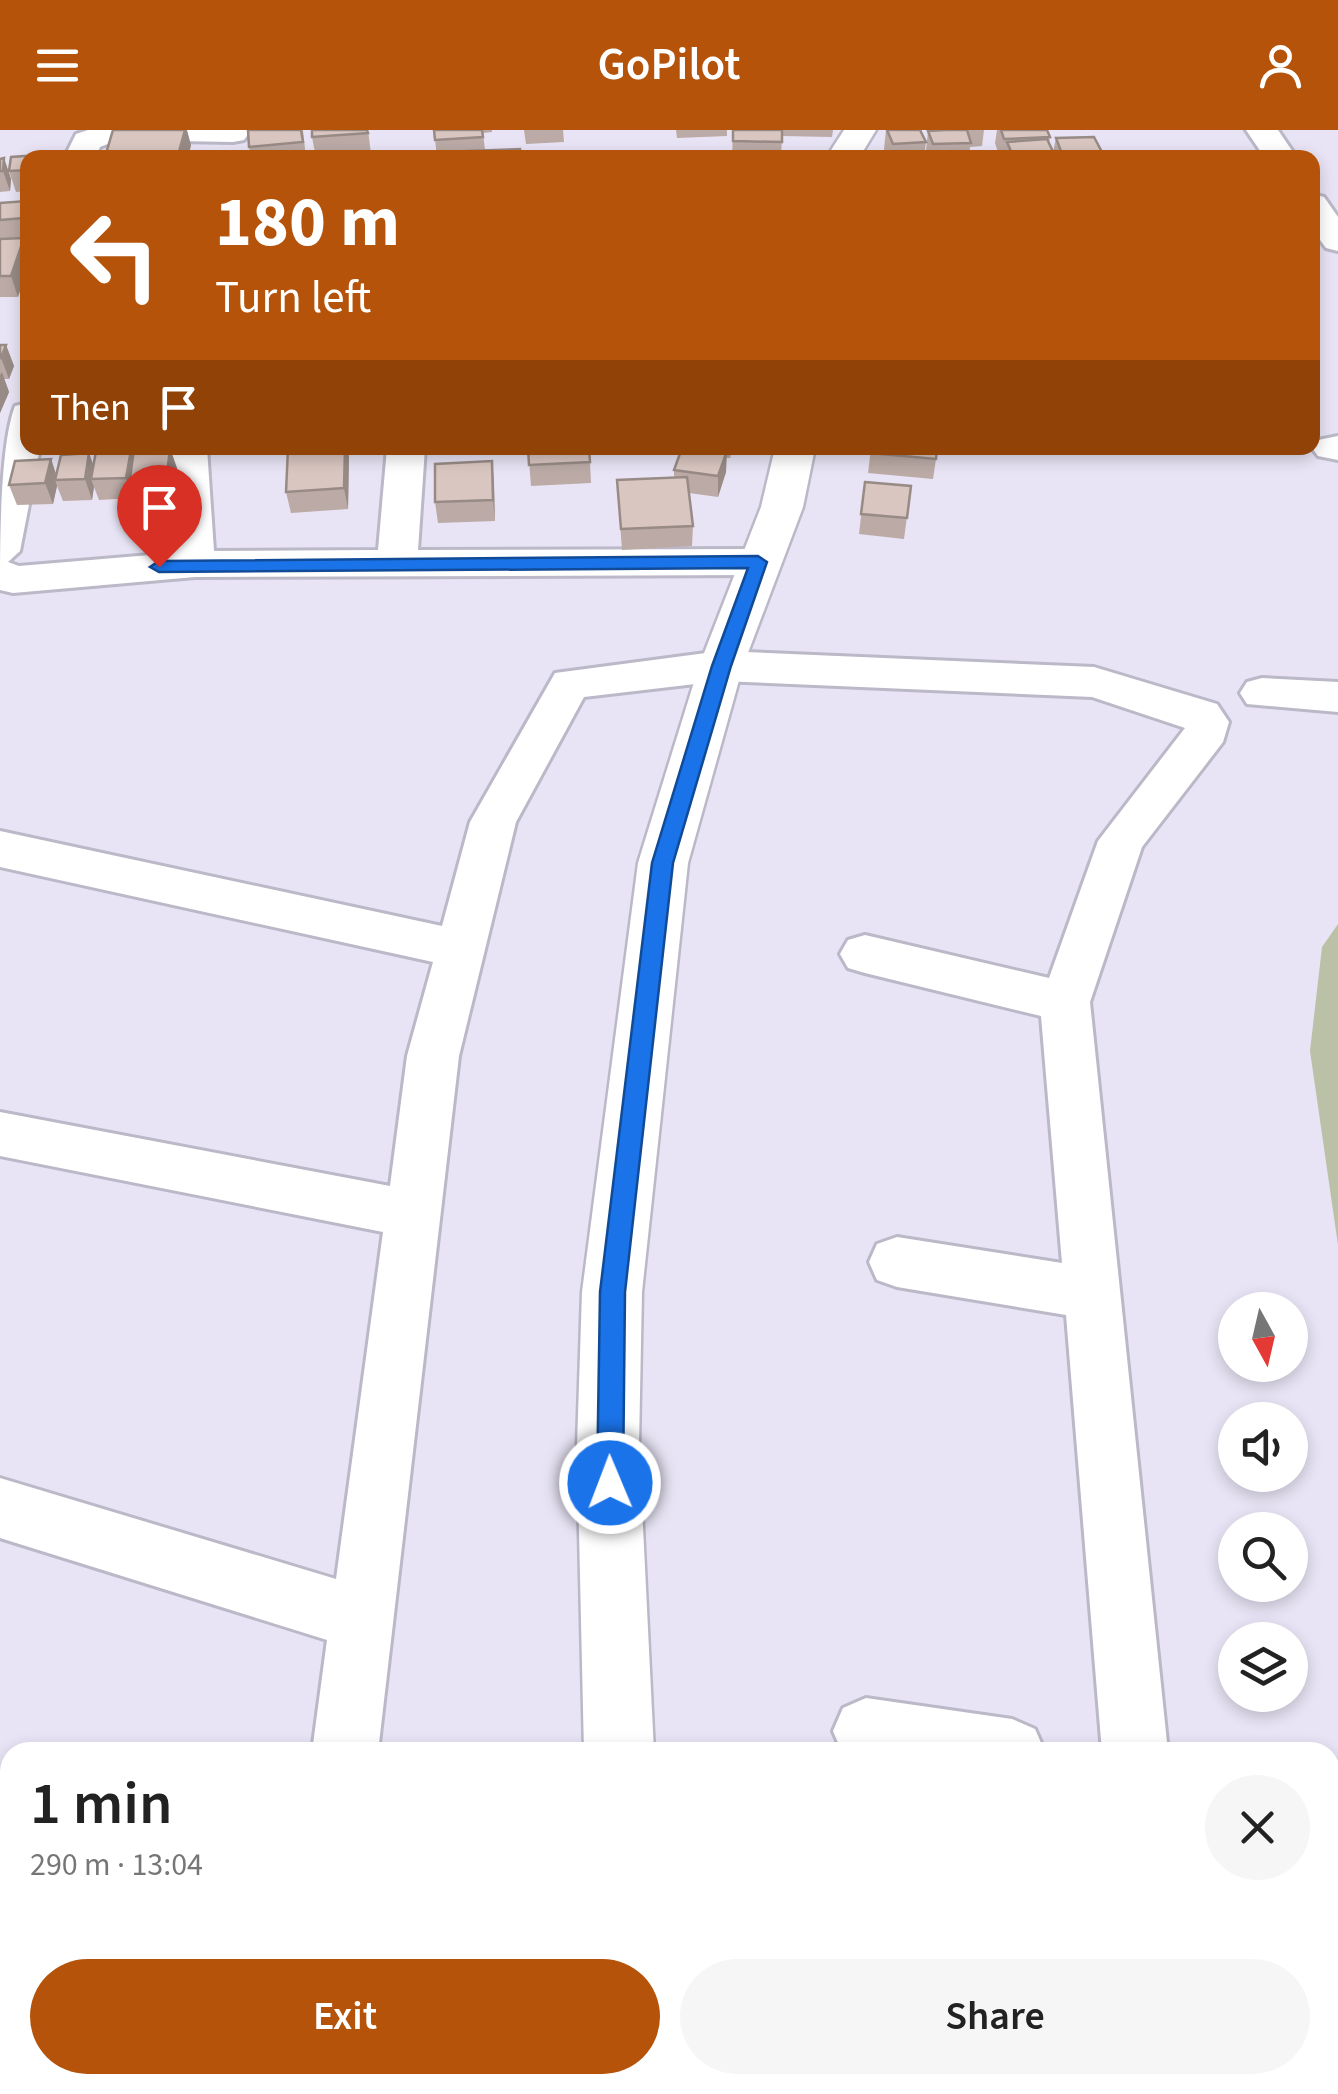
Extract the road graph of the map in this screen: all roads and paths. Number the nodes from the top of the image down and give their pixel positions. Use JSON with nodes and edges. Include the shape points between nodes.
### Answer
{"nodes":[{"id":1,"x":232,"y":140,"type":"edge"},
{"id":2,"x":83,"y":150,"type":"edge"},
{"id":3,"x":1320,"y":217,"type":"edge"},
{"id":4,"x":1338,"y":245,"type":"edge"},
{"id":5,"x":20,"y":453,"type":"edge"},
{"id":6,"x":188,"y":455,"type":"edge"},
{"id":7,"x":405,"y":455,"type":"edge"},
{"id":8,"x":793,"y":455,"type":"edge"},
{"id":9,"x":0,"y":551,"type":"edge"},
{"id":10,"x":758,"y":562,"type":"junction"},
{"id":11,"x":195,"y":564,"type":"junction"},
{"id":12,"x":397,"y":564,"type":"junction"},
{"id":13,"x":0,"y":573,"type":"edge"},
{"id":14,"x":721,"y":666,"type":"junction"},
{"id":15,"x":1262,"y":693,"type":"dead end"},
{"id":16,"x":1338,"y":697,"type":"edge"},
{"id":17,"x":0,"y":849,"type":"edge"},
{"id":18,"x":460,"y":949,"type":"junction"},
{"id":19,"x":865,"y":954,"type":"dead end"},
{"id":20,"x":1065,"y":1002,"type":"junction"},
{"id":21,"x":0,"y":1134,"type":"edge"},
{"id":22,"x":412,"y":1214,"type":"junction"},
{"id":23,"x":898,"y":1262,"type":"dead end"},
{"id":24,"x":1089,"y":1293,"type":"junction"},
{"id":25,"x":0,"y":1509,"type":"edge"},
{"id":26,"x":359,"y":1618,"type":"junction"},
{"id":27,"x":866,"y":1731,"type":"dead end"},
{"id":28,"x":346,"y":1742,"type":"edge"},
{"id":29,"x":620,"y":1742,"type":"edge"},
{"id":30,"x":942,"y":1742,"type":"edge"},
{"id":31,"x":1133,"y":1742,"type":"edge"}],
"edges":[{"from":1,"to":2,"type":"street","via":[[104,132],[87,140]]},
{"from":3,"to":4,"type":"street"},
{"from":5,"to":9,"type":"street"},
{"from":6,"to":11,"type":"street"},
{"from":7,"to":12,"type":"street"},
{"from":8,"to":10,"type":"street","via":[[782,507]]},
{"from":10,"to":12,"type":"street"},
{"from":10,"to":14,"type":"street"},
{"from":11,"to":12,"type":"street"},
{"from":11,"to":13,"type":"street","via":[[13,580]]},
{"from":14,"to":18,"type":"street","via":[[570,684],[494,822]]},
{"from":14,"to":20,"type":"street","via":[[1094,682],[1201,715],[1207,731],[1121,841]]},
{"from":14,"to":29,"type":"street","via":[[662,863],[612,1292],[608,1445]]},
{"from":15,"to":16,"type":"street"},
{"from":17,"to":18,"type":"street"},
{"from":18,"to":22,"type":"street","via":[[433,1056]]},
{"from":19,"to":20,"type":"street"},
{"from":20,"to":24,"type":"street"},
{"from":21,"to":22,"type":"street"},
{"from":22,"to":26,"type":"street"},
{"from":23,"to":24,"type":"street"},
{"from":24,"to":31,"type":"street"},
{"from":25,"to":26,"type":"street"},
{"from":26,"to":28,"type":"street"},
{"from":27,"to":30,"type":"street"}]}
